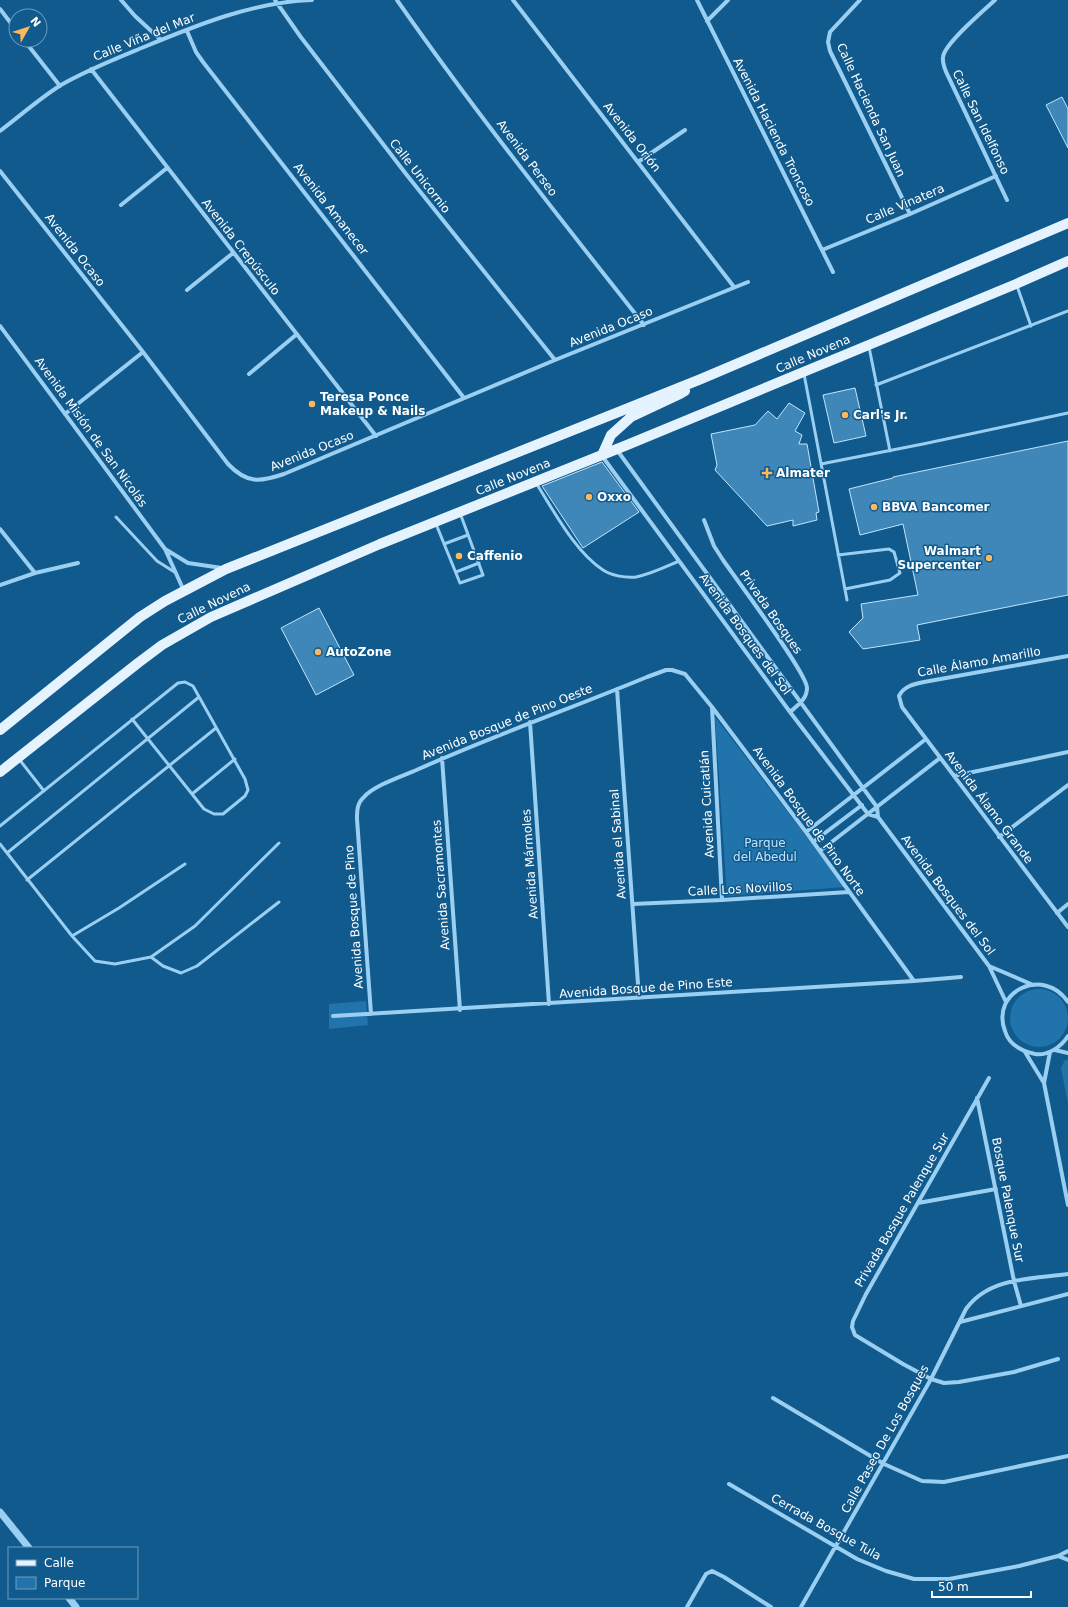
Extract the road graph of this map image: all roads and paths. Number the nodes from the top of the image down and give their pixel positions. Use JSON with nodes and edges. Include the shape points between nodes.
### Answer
{"nodes":[{"id":1,"x":121,"y":0,"type":"edge"},
{"id":2,"x":312,"y":0,"type":"edge"},
{"id":3,"x":397,"y":0,"type":"edge"},
{"id":4,"x":513,"y":0,"type":"edge"},
{"id":5,"x":697,"y":0,"type":"edge"},
{"id":6,"x":728,"y":0,"type":"edge"},
{"id":7,"x":860,"y":0,"type":"edge"},
{"id":8,"x":995,"y":0,"type":"edge"},
{"id":9,"x":276,"y":1,"type":"edge"},
{"id":10,"x":0,"y":9,"type":"edge"},
{"id":11,"x":8,"y":20,"type":"edge"},
{"id":12,"x":707,"y":21,"type":"junction"},
{"id":13,"x":187,"y":31,"type":"junction"},
{"id":14,"x":161,"y":40,"type":"junction"},
{"id":15,"x":30,"y":48,"type":"edge"},
{"id":16,"x":91,"y":69,"type":"junction"},
{"id":17,"x":60,"y":86,"type":"junction"},
{"id":18,"x":685,"y":130,"type":"dead end"},
{"id":19,"x":0,"y":131,"type":"edge"},
{"id":20,"x":638,"y":162,"type":"junction"},
{"id":21,"x":167,"y":168,"type":"junction"},
{"id":22,"x":0,"y":171,"type":"edge"},
{"id":23,"x":996,"y":176,"type":"junction"},
{"id":24,"x":1007,"y":200,"type":"dead end"},
{"id":25,"x":121,"y":205,"type":"dead end"},
{"id":26,"x":910,"y":214,"type":"junction"},
{"id":27,"x":1068,"y":223,"type":"edge"},
{"id":28,"x":822,"y":250,"type":"junction"},
{"id":29,"x":233,"y":253,"type":"junction"},
{"id":30,"x":1068,"y":261,"type":"edge"},
{"id":31,"x":833,"y":272,"type":"dead end"},
{"id":32,"x":748,"y":282,"type":"dead end"},
{"id":33,"x":1016,"y":284,"type":"junction"},
{"id":34,"x":734,"y":287,"type":"junction"},
{"id":35,"x":187,"y":290,"type":"dead end"},
{"id":36,"x":1068,"y":311,"type":"edge"},
{"id":37,"x":644,"y":325,"type":"junction"},
{"id":38,"x":0,"y":326,"type":"edge"},
{"id":39,"x":1031,"y":326,"type":"junction"},
{"id":40,"x":296,"y":334,"type":"junction"},
{"id":41,"x":869,"y":345,"type":"junction"},
{"id":42,"x":143,"y":352,"type":"junction"},
{"id":43,"x":555,"y":360,"type":"junction"},
{"id":44,"x":804,"y":372,"type":"junction"},
{"id":45,"x":249,"y":374,"type":"dead end"},
{"id":46,"x":701,"y":379,"type":"junction"},
{"id":47,"x":876,"y":385,"type":"junction"},
{"id":48,"x":464,"y":398,"type":"junction"},
{"id":49,"x":1068,"y":413,"type":"edge"},
{"id":50,"x":65,"y":414,"type":"junction"},
{"id":51,"x":376,"y":436,"type":"junction"},
{"id":52,"x":617,"y":450,"type":"junction"},
{"id":53,"x":890,"y":451,"type":"junction"},
{"id":54,"x":602,"y":456,"type":"junction"},
{"id":55,"x":821,"y":464,"type":"junction"},
{"id":56,"x":535,"y":482,"type":"junction"},
{"id":57,"x":459,"y":512,"type":"junction"},
{"id":58,"x":116,"y":517,"type":"dead end"},
{"id":59,"x":704,"y":520,"type":"dead end"},
{"id":60,"x":435,"y":522,"type":"junction"},
{"id":61,"x":0,"y":529,"type":"edge"},
{"id":62,"x":468,"y":535,"type":"junction"},
{"id":63,"x":444,"y":544,"type":"junction"},
{"id":64,"x":165,"y":549,"type":"junction"},
{"id":65,"x":838,"y":555,"type":"junction"},
{"id":66,"x":679,"y":561,"type":"junction"},
{"id":67,"x":78,"y":563,"type":"dead end"},
{"id":68,"x":479,"y":563,"type":"junction"},
{"id":69,"x":226,"y":569,"type":"junction"},
{"id":70,"x":456,"y":572,"type":"junction"},
{"id":71,"x":34,"y":573,"type":"junction"},
{"id":72,"x":176,"y":573,"type":"junction"},
{"id":73,"x":0,"y":585,"type":"edge"},
{"id":74,"x":845,"y":589,"type":"junction"},
{"id":75,"x":184,"y":591,"type":"junction"},
{"id":76,"x":847,"y":600,"type":"dead end"},
{"id":77,"x":1067,"y":657,"type":"edge"},
{"id":78,"x":1068,"y":663,"type":"edge"},
{"id":79,"x":685,"y":674,"type":"joint"},
{"id":80,"x":617,"y":689,"type":"junction"},
{"id":81,"x":899,"y":696,"type":"joint"},
{"id":82,"x":199,"y":697,"type":"junction"},
{"id":83,"x":801,"y":703,"type":"junction"},
{"id":84,"x":712,"y":707,"type":"junction"},
{"id":85,"x":790,"y":712,"type":"junction"},
{"id":86,"x":132,"y":719,"type":"junction"},
{"id":87,"x":530,"y":722,"type":"junction"},
{"id":88,"x":216,"y":728,"type":"junction"},
{"id":89,"x":0,"y":730,"type":"edge"},
{"id":90,"x":148,"y":738,"type":"junction"},
{"id":91,"x":926,"y":739,"type":"junction"},
{"id":92,"x":1068,"y":752,"type":"edge"},
{"id":93,"x":18,"y":758,"type":"junction"},
{"id":94,"x":442,"y":758,"type":"junction"},
{"id":95,"x":940,"y":758,"type":"junction"},
{"id":96,"x":234,"y":759,"type":"junction"},
{"id":97,"x":170,"y":766,"type":"junction"},
{"id":98,"x":0,"y":772,"type":"edge"},
{"id":99,"x":954,"y":776,"type":"junction"},
{"id":100,"x":1068,"y":785,"type":"edge"},
{"id":101,"x":863,"y":788,"type":"junction"},
{"id":102,"x":44,"y":791,"type":"junction"},
{"id":103,"x":192,"y":794,"type":"junction"},
{"id":104,"x":854,"y":795,"type":"junction"},
{"id":105,"x":862,"y":805,"type":"junction"},
{"id":106,"x":876,"y":807,"type":"junction"},
{"id":107,"x":868,"y":814,"type":"junction"},
{"id":108,"x":878,"y":817,"type":"junction"},
{"id":109,"x":357,"y":819,"type":"joint"},
{"id":110,"x":0,"y":826,"type":"edge"},
{"id":111,"x":806,"y":832,"type":"junction"},
{"id":112,"x":999,"y":837,"type":"junction"},
{"id":113,"x":813,"y":842,"type":"junction"},
{"id":114,"x":279,"y":843,"type":"dead end"},
{"id":115,"x":0,"y":844,"type":"edge"},
{"id":116,"x":820,"y":851,"type":"junction"},
{"id":117,"x":6,"y":853,"type":"junction"},
{"id":118,"x":185,"y":864,"type":"dead end"},
{"id":119,"x":27,"y":880,"type":"junction"},
{"id":120,"x":849,"y":892,"type":"junction"},
{"id":121,"x":722,"y":900,"type":"junction"},
{"id":122,"x":279,"y":902,"type":"dead end"},
{"id":123,"x":633,"y":904,"type":"junction"},
{"id":124,"x":1068,"y":904,"type":"edge"},
{"id":125,"x":1056,"y":913,"type":"junction"},
{"id":126,"x":1068,"y":927,"type":"edge"},
{"id":127,"x":72,"y":936,"type":"junction"},
{"id":128,"x":151,"y":957,"type":"junction"},
{"id":129,"x":989,"y":966,"type":"junction"},
{"id":130,"x":961,"y":977,"type":"dead end"},
{"id":131,"x":914,"y":981,"type":"junction"},
{"id":132,"x":1031,"y":984,"type":"junction"},
{"id":133,"x":639,"y":998,"type":"junction"},
{"id":134,"x":1006,"y":1002,"type":"junction"},
{"id":135,"x":1068,"y":1002,"type":"edge"},
{"id":136,"x":549,"y":1004,"type":"junction"},
{"id":137,"x":460,"y":1010,"type":"junction"},
{"id":138,"x":371,"y":1014,"type":"junction"},
{"id":139,"x":333,"y":1016,"type":"dead end"},
{"id":140,"x":1068,"y":1036,"type":"edge"},
{"id":141,"x":1055,"y":1050,"type":"junction"},
{"id":142,"x":1025,"y":1052,"type":"junction"},
{"id":143,"x":1050,"y":1052,"type":"junction"},
{"id":144,"x":1068,"y":1053,"type":"edge"},
{"id":145,"x":988,"y":1078,"type":"dead end"},
{"id":146,"x":1044,"y":1083,"type":"junction"},
{"id":147,"x":977,"y":1098,"type":"junction"},
{"id":148,"x":996,"y":1189,"type":"junction"},
{"id":149,"x":918,"y":1203,"type":"junction"},
{"id":150,"x":1068,"y":1205,"type":"edge"},
{"id":151,"x":1068,"y":1274,"type":"edge"},
{"id":152,"x":1014,"y":1281,"type":"junction"},
{"id":153,"x":1068,"y":1294,"type":"edge"},
{"id":154,"x":1020,"y":1306,"type":"junction"},
{"id":155,"x":960,"y":1322,"type":"junction"},
{"id":156,"x":1058,"y":1359,"type":"dead end"},
{"id":157,"x":931,"y":1379,"type":"junction"},
{"id":158,"x":773,"y":1398,"type":"dead end"},
{"id":159,"x":1068,"y":1456,"type":"edge"},
{"id":160,"x":884,"y":1464,"type":"junction"},
{"id":161,"x":729,"y":1484,"type":"dead end"},
{"id":162,"x":0,"y":1512,"type":"edge"},
{"id":163,"x":28,"y":1547,"type":"edge"},
{"id":164,"x":836,"y":1547,"type":"junction"},
{"id":165,"x":1068,"y":1551,"type":"edge"},
{"id":166,"x":1058,"y":1556,"type":"junction"},
{"id":167,"x":1068,"y":1560,"type":"edge"},
{"id":168,"x":70,"y":1599,"type":"edge"},
{"id":169,"x":76,"y":1607,"type":"edge"},
{"id":170,"x":687,"y":1607,"type":"edge"},
{"id":171,"x":771,"y":1607,"type":"edge"},
{"id":172,"x":801,"y":1607,"type":"edge"}],
"edges":[{"from":1,"to":14,"type":"street"},
{"from":2,"to":9,"type":"street","name":"Calle Viña del Mar"},
{"from":3,"to":37,"type":"street","name":"Avenida Perseo","via":[[506,148]]},
{"from":4,"to":20,"type":"street","name":"Avenida Orión"},
{"from":5,"to":12,"type":"street","name":"Avenida Hacienda Troncoso"},
{"from":6,"to":12,"type":"street"},
{"from":7,"to":26,"type":"street","name":"Calle Hacienda San Juan","via":[[830,32],[830,51]]},
{"from":8,"to":23,"type":"street","name":"Calle San Idelfonso","via":[[964,28],[943,56],[949,78]]},
{"from":9,"to":13,"type":"street","name":"Calle Viña del Mar","via":[[228,15]]},
{"from":9,"to":43,"type":"street","name":"Calle Unicornio","via":[[406,174]]},
{"from":10,"to":11,"type":"street"},
{"from":12,"to":28,"type":"street","name":"Avenida Hacienda Troncoso"},
{"from":13,"to":14,"type":"street","name":"Calle Viña del Mar"},
{"from":13,"to":48,"type":"street","name":"Avenida Amanecer","via":[[203,62]]},
{"from":14,"to":16,"type":"street","name":"Calle Viña del Mar"},
{"from":15,"to":17,"type":"street"},
{"from":16,"to":17,"type":"street","name":"Calle Viña del Mar"},
{"from":16,"to":21,"type":"street","name":"Avenida Crepúsculo"},
{"from":17,"to":19,"type":"street","name":"Calle Viña del Mar"},
{"from":18,"to":20,"type":"street"},
{"from":20,"to":34,"type":"street","name":"Avenida Orión"},
{"from":21,"to":25,"type":"street"},
{"from":21,"to":29,"type":"street","name":"Avenida Crepúsculo"},
{"from":22,"to":42,"type":"street","name":"Avenida Ocaso"},
{"from":23,"to":24,"type":"street","name":"Calle San Idelfonso"},
{"from":23,"to":26,"type":"street","name":"Calle Vinatera"},
{"from":26,"to":28,"type":"street","name":"Calle Vinatera"},
{"from":27,"to":46,"type":"main road","name":"Calle Novena"},
{"from":28,"to":31,"type":"street","name":"Avenida Hacienda Troncoso"},
{"from":29,"to":35,"type":"street"},
{"from":29,"to":40,"type":"street","name":"Avenida Crepúsculo"},
{"from":30,"to":33,"type":"main road","name":"Calle Novena"},
{"from":32,"to":34,"type":"street","name":"Avenida Ocaso"},
{"from":33,"to":39,"type":"lane"},
{"from":33,"to":41,"type":"main road","name":"Calle Novena"},
{"from":34,"to":37,"type":"street","name":"Avenida Ocaso"},
{"from":36,"to":39,"type":"lane"},
{"from":37,"to":43,"type":"street","name":"Avenida Ocaso"},
{"from":38,"to":50,"type":"street","name":"Avenida Misión de San Nicolás"},
{"from":39,"to":47,"type":"lane"},
{"from":40,"to":45,"type":"street"},
{"from":40,"to":51,"type":"street","name":"Avenida Crepúsculo"},
{"from":41,"to":44,"type":"main road","name":"Calle Novena"},
{"from":41,"to":47,"type":"lane"},
{"from":42,"to":50,"type":"street"},
{"from":42,"to":51,"type":"street","name":"Avenida Ocaso","via":[[228,464],[249,480],[258,481],[284,474]]},
{"from":43,"to":48,"type":"street","name":"Avenida Ocaso"},
{"from":44,"to":52,"type":"main road","name":"Calle Novena"},
{"from":44,"to":55,"type":"lane"},
{"from":46,"to":54,"type":"main road","via":[[680,394],[631,417],[611,435]]},
{"from":46,"to":69,"type":"main road","name":"Calle Novena"},
{"from":47,"to":53,"type":"lane"},
{"from":48,"to":51,"type":"street","name":"Avenida Ocaso"},
{"from":49,"to":53,"type":"lane"},
{"from":50,"to":64,"type":"street","name":"Avenida Misión de San Nicolás"},
{"from":52,"to":54,"type":"main road","name":"Calle Novena"},
{"from":52,"to":83,"type":"street","name":"Avenida Bosques del Sol"},
{"from":53,"to":55,"type":"lane"},
{"from":54,"to":56,"type":"main road","name":"Calle Novena"},
{"from":54,"to":66,"type":"street","name":"Avenida Bosques del Sol"},
{"from":55,"to":65,"type":"lane"},
{"from":56,"to":57,"type":"main road","name":"Calle Novena"},
{"from":56,"to":66,"type":"lane","via":[[581,550],[604,571],[615,576],[635,577]]},
{"from":57,"to":60,"type":"main road","name":"Calle Novena"},
{"from":57,"to":62,"type":"lane"},
{"from":58,"to":72,"type":"lane","via":[[157,561]]},
{"from":59,"to":83,"type":"street","name":"Privada Bosques","via":[[714,546],[802,674],[807,686],[806,695]]},
{"from":60,"to":63,"type":"lane"},
{"from":60,"to":93,"type":"main road","name":"Calle Novena","via":[[252,599],[180,634],[112,682]]},
{"from":61,"to":71,"type":"street"},
{"from":62,"to":63,"type":"lane"},
{"from":62,"to":68,"type":"lane"},
{"from":63,"to":70,"type":"lane"},
{"from":64,"to":69,"type":"street","name":"Avenida Misión de San Nicolás","via":[[188,563]]},
{"from":64,"to":72,"type":"street","name":"Avenida Misión de San Nicolás"},
{"from":65,"to":74,"type":"lane"},
{"from":65,"to":74,"type":"lane","via":[[889,549],[894,552],[900,573],[890,580]]},
{"from":66,"to":85,"type":"street","name":"Avenida Bosques del Sol"},
{"from":67,"to":71,"type":"street"},
{"from":68,"to":70,"type":"lane"},
{"from":68,"to":70,"type":"lane","via":[[484,575],[460,583]]},
{"from":69,"to":75,"type":"main road","name":"Calle Novena"},
{"from":71,"to":73,"type":"street"},
{"from":72,"to":75,"type":"street","name":"Avenida Misión de San Nicolás"},
{"from":74,"to":76,"type":"lane"},
{"from":75,"to":89,"type":"main road","name":"Calle Novena","via":[[140,617]]},
{"from":77,"to":78,"type":"street"},
{"from":77,"to":81,"type":"street","name":"Calle Álamo Amarillo","via":[[924,682],[909,686]]},
{"from":79,"to":80,"type":"street","name":"Avenida Bosque de Pino Oeste","via":[[666,670]]},
{"from":79,"to":84,"type":"street","name":"Avenida Bosque de Pino Norte"},
{"from":80,"to":87,"type":"street","name":"Avenida Bosque de Pino Oeste"},
{"from":80,"to":123,"type":"street","name":"Avenida el Sabinal"},
{"from":81,"to":91,"type":"street","name":"Avenida Álamo Grande","via":[[902,707]]},
{"from":82,"to":86,"type":"lane","via":[[193,686],[185,682],[178,683]]},
{"from":82,"to":88,"type":"lane"},
{"from":82,"to":90,"type":"lane"},
{"from":83,"to":85,"type":"street"},
{"from":83,"to":101,"type":"street","name":"Avenida Bosques del Sol"},
{"from":84,"to":111,"type":"street","name":"Avenida Bosque de Pino Norte"},
{"from":84,"to":121,"type":"street","name":"Avenida Cuicatlán"},
{"from":85,"to":104,"type":"street","name":"Avenida Bosques del Sol"},
{"from":86,"to":90,"type":"lane"},
{"from":86,"to":102,"type":"lane"},
{"from":87,"to":94,"type":"street","name":"Avenida Bosque de Pino Oeste"},
{"from":87,"to":136,"type":"street","name":"Avenida Mármoles"},
{"from":88,"to":96,"type":"lane"},
{"from":88,"to":97,"type":"lane"},
{"from":90,"to":97,"type":"lane"},
{"from":90,"to":117,"type":"lane"},
{"from":91,"to":95,"type":"street","name":"Avenida Álamo Grande"},
{"from":91,"to":101,"type":"street"},
{"from":92,"to":99,"type":"street"},
{"from":93,"to":98,"type":"main road","name":"Calle Novena"},
{"from":93,"to":102,"type":"lane"},
{"from":94,"to":109,"type":"street","name":"Avenida Bosque de Pino Oeste","via":[[364,796],[358,806]]},
{"from":94,"to":137,"type":"street","name":"Avenida Sacramontes"},
{"from":95,"to":99,"type":"street","name":"Avenida Álamo Grande"},
{"from":95,"to":106,"type":"street"},
{"from":96,"to":103,"type":"lane"},
{"from":96,"to":103,"type":"lane","via":[[245,779],[248,790],[245,796],[223,814],[214,814],[204,809]]},
{"from":97,"to":103,"type":"lane"},
{"from":97,"to":119,"type":"lane"},
{"from":99,"to":112,"type":"street","name":"Avenida Álamo Grande"},
{"from":100,"to":112,"type":"street"},
{"from":101,"to":104,"type":"street"},
{"from":101,"to":106,"type":"street","name":"Avenida Bosques del Sol"},
{"from":102,"to":110,"type":"lane"},
{"from":104,"to":105,"type":"street","name":"Avenida Bosques del Sol"},
{"from":104,"to":111,"type":"street"},
{"from":105,"to":107,"type":"street","name":"Avenida Bosques del Sol"},
{"from":105,"to":113,"type":"street"},
{"from":106,"to":107,"type":"street"},
{"from":106,"to":108,"type":"street","name":"Avenida Bosques del Sol"},
{"from":107,"to":108,"type":"street"},
{"from":107,"to":116,"type":"street"},
{"from":108,"to":129,"type":"street","name":"Avenida Bosques del Sol"},
{"from":109,"to":138,"type":"street","name":"Avenida Bosque de Pino"},
{"from":111,"to":113,"type":"street","name":"Avenida Bosque de Pino Norte"},
{"from":112,"to":125,"type":"street","name":"Avenida Álamo Grande"},
{"from":113,"to":116,"type":"street","name":"Avenida Bosque de Pino Norte"},
{"from":114,"to":128,"type":"lane","via":[[195,926]]},
{"from":115,"to":117,"type":"lane"},
{"from":116,"to":120,"type":"street","name":"Avenida Bosque de Pino Norte"},
{"from":117,"to":119,"type":"lane"},
{"from":118,"to":127,"type":"lane"},
{"from":119,"to":127,"type":"lane"},
{"from":120,"to":121,"type":"street","name":"Calle Los Novillos"},
{"from":120,"to":131,"type":"street","name":"Avenida Bosque de Pino Norte"},
{"from":121,"to":123,"type":"street","name":"Calle Los Novillos"},
{"from":122,"to":128,"type":"lane","via":[[197,966],[181,973],[163,966]]},
{"from":123,"to":133,"type":"street","name":"Avenida el Sabinal"},
{"from":124,"to":125,"type":"street"},
{"from":125,"to":126,"type":"street","name":"Avenida Álamo Grande"},
{"from":127,"to":128,"type":"lane","via":[[95,961],[115,964]]},
{"from":129,"to":132,"type":"street","name":"Avenida Bosques del Sol"},
{"from":129,"to":134,"type":"street","name":"Avenida Bosques del Sol"},
{"from":130,"to":131,"type":"street","name":"Avenida Bosque de Pino Este"},
{"from":131,"to":133,"type":"street","name":"Avenida Bosque de Pino Este"},
{"from":132,"to":134,"type":"street","via":[[1016,990]]},
{"from":132,"to":135,"type":"street","name":"Avenida Bosques del Sol","via":[[1053,987]]},
{"from":133,"to":136,"type":"street","name":"Avenida Bosque de Pino Este"},
{"from":134,"to":142,"type":"street","via":[[1002,1019],[1006,1035],[1017,1048]]},
{"from":136,"to":137,"type":"street","name":"Avenida Bosque de Pino Este"},
{"from":137,"to":138,"type":"street","name":"Avenida Bosque de Pino Este"},
{"from":138,"to":139,"type":"street","name":"Avenida Bosque de Pino Este"},
{"from":140,"to":141,"type":"street"},
{"from":141,"to":143,"type":"street"},
{"from":141,"to":144,"type":"street"},
{"from":142,"to":143,"type":"street"},
{"from":142,"to":146,"type":"street"},
{"from":143,"to":146,"type":"street"},
{"from":145,"to":147,"type":"street","name":"Privada Bosque Palenque Sur"},
{"from":146,"to":150,"type":"street"},
{"from":147,"to":148,"type":"street","name":"Bosque Palenque Sur"},
{"from":147,"to":149,"type":"street","name":"Privada Bosque Palenque Sur"},
{"from":148,"to":149,"type":"street"},
{"from":148,"to":152,"type":"street","name":"Bosque Palenque Sur"},
{"from":149,"to":157,"type":"street","name":"Privada Bosque Palenque Sur","via":[[857,1312],[852,1327],[855,1335]]},
{"from":151,"to":152,"type":"street","name":"Calle Paseo De Los Bosques"},
{"from":152,"to":154,"type":"street","name":"Bosque Palenque Sur"},
{"from":152,"to":155,"type":"street","name":"Calle Paseo De Los Bosques","via":[[981,1293],[972,1300]]},
{"from":153,"to":154,"type":"street"},
{"from":154,"to":155,"type":"street"},
{"from":155,"to":157,"type":"street","name":"Calle Paseo De Los Bosques"},
{"from":156,"to":157,"type":"street","via":[[1014,1372],[973,1380],[944,1383]]},
{"from":157,"to":160,"type":"street","name":"Calle Paseo De Los Bosques"},
{"from":158,"to":160,"type":"street"},
{"from":159,"to":160,"type":"street","via":[[944,1482],[922,1481]]},
{"from":160,"to":164,"type":"street","name":"Calle Paseo De Los Bosques"},
{"from":161,"to":164,"type":"street","name":"Cerrada Bosque Tula"},
{"from":162,"to":163,"type":"street"},
{"from":164,"to":166,"type":"street","name":"Cerrada Bosque Tula","via":[[886,1571],[922,1580],[949,1579]]},
{"from":164,"to":172,"type":"street","name":"Calle Paseo De Los Bosques"},
{"from":165,"to":166,"type":"street","name":"Cerrada Bosque Tula"},
{"from":166,"to":167,"type":"street"},
{"from":168,"to":169,"type":"street"},
{"from":170,"to":171,"type":"street","via":[[706,1574],[712,1571]]}]}
